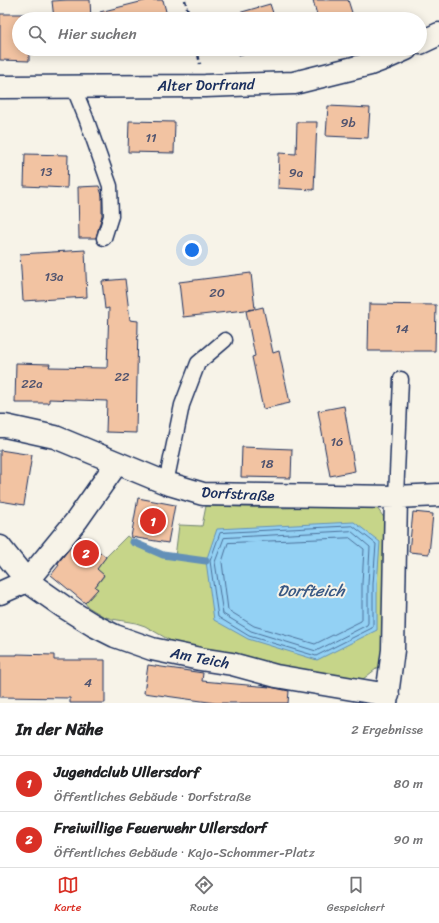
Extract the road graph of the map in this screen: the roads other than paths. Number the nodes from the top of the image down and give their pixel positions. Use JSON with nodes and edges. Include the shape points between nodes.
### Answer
{"nodes":[{"id":1,"x":439,"y":34,"type":"edge"},
{"id":2,"x":427,"y":40,"type":"edge"},
{"id":3,"x":390,"y":56,"type":"edge"},
{"id":4,"x":72,"y":86,"type":"junction"},
{"id":5,"x":0,"y":87,"type":"edge"},
{"id":6,"x":104,"y":238,"type":"dead end"},
{"id":7,"x":225,"y":340,"type":"dead end"},
{"id":8,"x":401,"y":378,"type":"dead end"},
{"id":9,"x":0,"y":426,"type":"edge"},
{"id":10,"x":117,"y":463,"type":"junction"},
{"id":11,"x":166,"y":483,"type":"junction"},
{"id":12,"x":439,"y":495,"type":"edge"},
{"id":13,"x":396,"y":497,"type":"junction"},
{"id":14,"x":0,"y":547,"type":"edge"},
{"id":15,"x":27,"y":581,"type":"junction"},
{"id":16,"x":0,"y":593,"type":"edge"},
{"id":17,"x":387,"y":699,"type":"edge"}],
"edges":[{"from":1,"to":2,"type":"street"},
{"from":3,"to":4,"type":"street","name":"Alter Dorfrand","via":[[370,64],[294,83]]},
{"from":4,"to":5,"type":"street","name":"Alter Dorfrand"},
{"from":4,"to":6,"type":"lane","via":[[110,186],[111,216]]},
{"from":7,"to":11,"type":"lane","via":[[198,363],[182,405]]},
{"from":8,"to":13,"type":"lane"},
{"from":9,"to":10,"type":"street","name":"Dorfstraße","via":[[55,437]]},
{"from":10,"to":11,"type":"street","name":"Dorfstraße"},
{"from":10,"to":15,"type":"street","via":[[77,520]]},
{"from":11,"to":13,"type":"street","name":"Dorfstraße","via":[[203,494]]},
{"from":12,"to":13,"type":"street","name":"Dorfstraße"},
{"from":13,"to":17,"type":"street","name":"Am Teich","via":[[393,650]]},
{"from":14,"to":15,"type":"street","name":"Am Teich"},
{"from":15,"to":16,"type":"street"},
{"from":15,"to":17,"type":"street","name":"Am Teich","via":[[92,625],[152,649]]}]}
